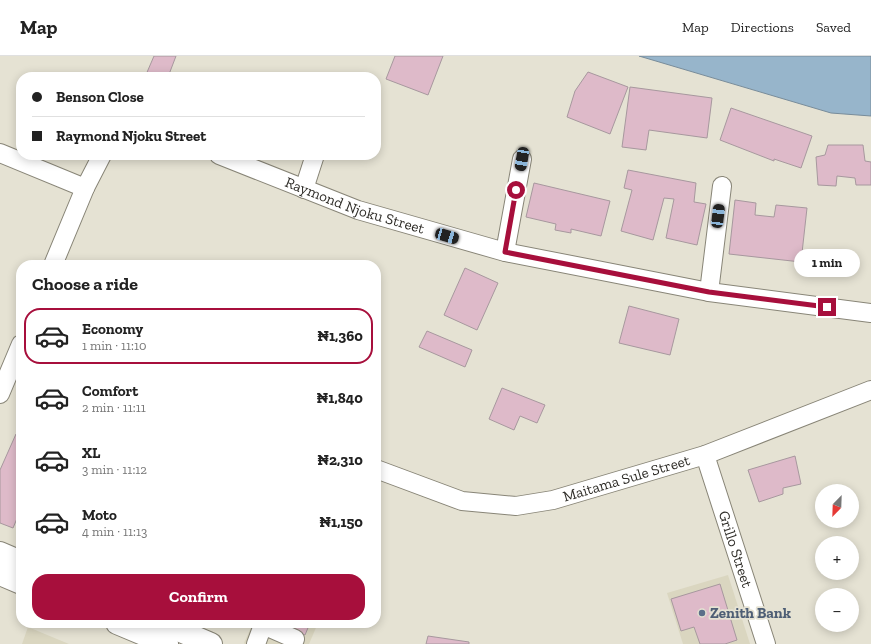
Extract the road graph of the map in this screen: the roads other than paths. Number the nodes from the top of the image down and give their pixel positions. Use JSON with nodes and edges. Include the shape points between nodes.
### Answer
{"nodes":[{"id":1,"x":0,"y":153,"type":"edge"},
{"id":2,"x":522,"y":159,"type":"dead end"},
{"id":3,"x":16,"y":160,"type":"edge"},
{"id":4,"x":17,"y":160,"type":"edge"},
{"id":5,"x":99,"y":160,"type":"edge"},
{"id":6,"x":232,"y":160,"type":"edge"},
{"id":7,"x":313,"y":160,"type":"edge"},
{"id":8,"x":722,"y":186,"type":"dead end"},
{"id":9,"x":85,"y":188,"type":"junction"},
{"id":10,"x":304,"y":189,"type":"junction"},
{"id":11,"x":505,"y":252,"type":"junction"},
{"id":12,"x":55,"y":260,"type":"edge"},
{"id":13,"x":709,"y":292,"type":"junction"},
{"id":14,"x":871,"y":313,"type":"edge"},
{"id":15,"x":16,"y":356,"type":"edge"},
{"id":16,"x":871,"y":390,"type":"edge"},
{"id":17,"x":0,"y":394,"type":"edge"},
{"id":18,"x":705,"y":455,"type":"junction"},
{"id":19,"x":381,"y":471,"type":"edge"},
{"id":20,"x":0,"y":553,"type":"edge"},
{"id":21,"x":16,"y":560,"type":"edge"},
{"id":22,"x":0,"y":574,"type":"edge"},
{"id":23,"x":16,"y":581,"type":"edge"},
{"id":24,"x":129,"y":628,"type":"edge"},
{"id":25,"x":174,"y":628,"type":"edge"},
{"id":26,"x":262,"y":628,"type":"edge"},
{"id":27,"x":270,"y":628,"type":"edge"},
{"id":28,"x":167,"y":644,"type":"edge"},
{"id":29,"x":211,"y":644,"type":"edge"},
{"id":30,"x":256,"y":644,"type":"edge"},
{"id":31,"x":293,"y":644,"type":"edge"},
{"id":32,"x":766,"y":644,"type":"edge"}],
"edges":[{"from":1,"to":3,"type":"street"},
{"from":2,"to":11,"type":"street"},
{"from":4,"to":9,"type":"street"},
{"from":5,"to":9,"type":"street"},
{"from":6,"to":10,"type":"street","name":"Raymond Njoku Street"},
{"from":7,"to":10,"type":"street"},
{"from":8,"to":13,"type":"street"},
{"from":9,"to":12,"type":"street"},
{"from":10,"to":11,"type":"street","name":"Raymond Njoku Street","via":[[358,210]]},
{"from":11,"to":13,"type":"street","name":"Raymond Njoku Street"},
{"from":13,"to":14,"type":"street","name":"Raymond Njoku Street"},
{"from":15,"to":17,"type":"street"},
{"from":16,"to":18,"type":"street","name":"Maitama Sule Street"},
{"from":18,"to":19,"type":"street","name":"Maitama Sule Street","via":[[553,500],[516,506],[462,501]]},
{"from":18,"to":32,"type":"street","name":"Grillo Street"},
{"from":20,"to":21,"type":"main road"},
{"from":22,"to":23,"type":"main road"},
{"from":24,"to":28,"type":"main road"},
{"from":25,"to":29,"type":"main road"},
{"from":26,"to":30,"type":"street"},
{"from":27,"to":31,"type":"street","via":[[295,639]]}]}
